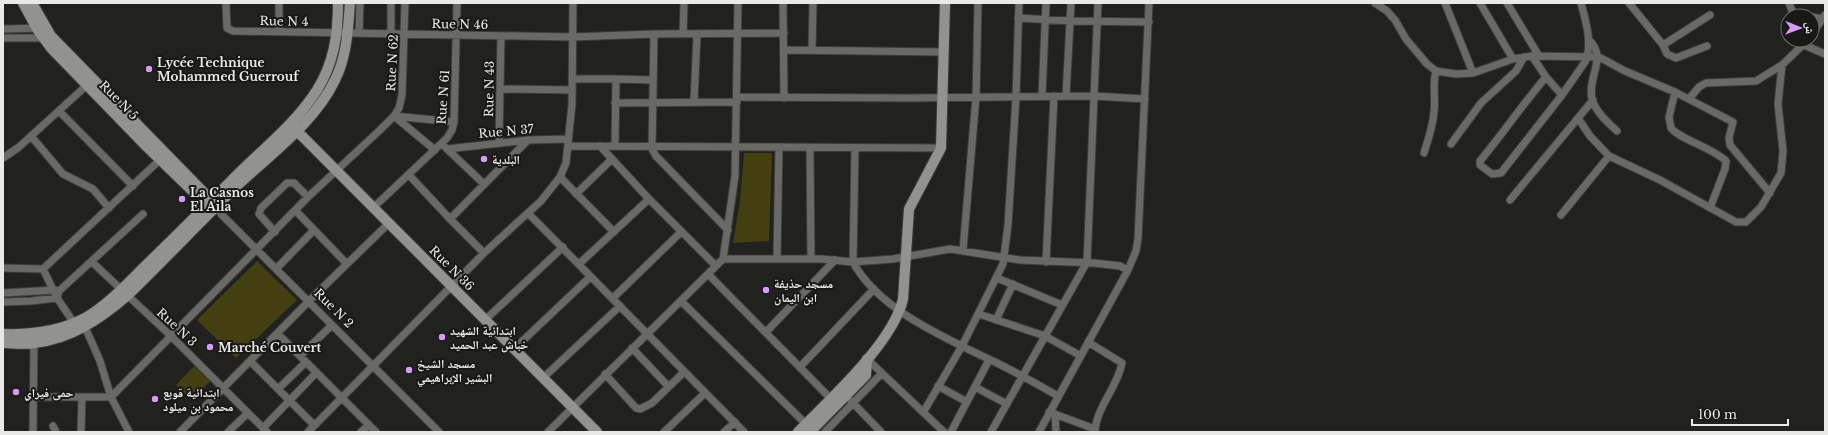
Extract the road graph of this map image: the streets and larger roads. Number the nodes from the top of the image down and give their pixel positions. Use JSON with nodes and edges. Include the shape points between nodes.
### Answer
{"nodes":[{"id":1,"x":23,"y":3,"type":"edge"},
{"id":2,"x":32,"y":3,"type":"edge"},
{"id":3,"x":226,"y":3,"type":"edge"},
{"id":4,"x":279,"y":3,"type":"edge"},
{"id":5,"x":338,"y":3,"type":"edge"},
{"id":6,"x":350,"y":3,"type":"edge"},
{"id":7,"x":360,"y":3,"type":"edge"},
{"id":8,"x":391,"y":3,"type":"edge"},
{"id":9,"x":406,"y":3,"type":"edge"},
{"id":10,"x":457,"y":3,"type":"edge"},
{"id":11,"x":573,"y":3,"type":"edge"},
{"id":12,"x":684,"y":3,"type":"edge"},
{"id":13,"x":738,"y":3,"type":"edge"},
{"id":14,"x":783,"y":3,"type":"edge"},
{"id":15,"x":813,"y":3,"type":"edge"},
{"id":16,"x":945,"y":3,"type":"edge"},
{"id":17,"x":978,"y":3,"type":"edge"},
{"id":18,"x":1018,"y":3,"type":"edge"},
{"id":19,"x":1046,"y":3,"type":"edge"},
{"id":20,"x":1071,"y":3,"type":"edge"},
{"id":21,"x":1098,"y":3,"type":"edge"},
{"id":22,"x":1149,"y":3,"type":"edge"},
{"id":23,"x":1375,"y":3,"type":"edge"},
{"id":24,"x":1445,"y":3,"type":"edge"},
{"id":25,"x":1480,"y":3,"type":"edge"},
{"id":26,"x":1507,"y":3,"type":"edge"},
{"id":27,"x":1581,"y":3,"type":"edge"},
{"id":28,"x":1629,"y":3,"type":"edge"},
{"id":29,"x":1710,"y":15,"type":"dead end"},
{"id":30,"x":1018,"y":18,"type":"junction"},
{"id":31,"x":1046,"y":20,"type":"junction"},
{"id":32,"x":1071,"y":21,"type":"junction"},
{"id":33,"x":1097,"y":21,"type":"junction"},
{"id":34,"x":1149,"y":22,"type":"junction"},
{"id":35,"x":41,"y":28,"type":"junction"},
{"id":36,"x":3,"y":29,"type":"edge"},
{"id":37,"x":278,"y":31,"type":"junction"},
{"id":38,"x":343,"y":33,"type":"junction"},
{"id":39,"x":359,"y":33,"type":"junction"},
{"id":40,"x":784,"y":33,"type":"junction"},
{"id":41,"x":391,"y":34,"type":"junction"},
{"id":42,"x":404,"y":34,"type":"junction"},
{"id":43,"x":654,"y":34,"type":"junction"},
{"id":44,"x":683,"y":34,"type":"junction"},
{"id":45,"x":737,"y":34,"type":"junction"},
{"id":46,"x":457,"y":35,"type":"junction"},
{"id":47,"x":697,"y":35,"type":"junction"},
{"id":48,"x":501,"y":36,"type":"junction"},
{"id":49,"x":572,"y":37,"type":"junction"},
{"id":50,"x":3,"y":38,"type":"edge"},
{"id":51,"x":47,"y":38,"type":"junction"},
{"id":52,"x":1589,"y":40,"type":"junction"},
{"id":53,"x":1663,"y":45,"type":"junction"},
{"id":54,"x":1707,"y":46,"type":"dead end"},
{"id":55,"x":1800,"y":48,"type":"edge"},
{"id":56,"x":1816,"y":48,"type":"edge"},
{"id":57,"x":784,"y":50,"type":"junction"},
{"id":58,"x":812,"y":50,"type":"junction"},
{"id":59,"x":944,"y":52,"type":"junction"},
{"id":60,"x":1825,"y":54,"type":"edge"},
{"id":61,"x":1536,"y":56,"type":"junction"},
{"id":62,"x":1524,"y":57,"type":"junction"},
{"id":63,"x":1587,"y":57,"type":"junction"},
{"id":64,"x":1599,"y":57,"type":"junction"},
{"id":65,"x":1514,"y":59,"type":"junction"},
{"id":66,"x":1782,"y":65,"type":"junction"},
{"id":67,"x":1436,"y":71,"type":"junction"},
{"id":68,"x":1472,"y":73,"type":"junction"},
{"id":69,"x":1546,"y":77,"type":"junction"},
{"id":70,"x":572,"y":79,"type":"junction"},
{"id":71,"x":616,"y":79,"type":"junction"},
{"id":72,"x":652,"y":80,"type":"junction"},
{"id":73,"x":86,"y":86,"type":"junction"},
{"id":74,"x":501,"y":90,"type":"junction"},
{"id":75,"x":572,"y":90,"type":"junction"},
{"id":76,"x":1675,"y":92,"type":"junction"},
{"id":77,"x":1562,"y":95,"type":"junction"},
{"id":78,"x":1042,"y":96,"type":"junction"},
{"id":79,"x":1054,"y":96,"type":"junction"},
{"id":80,"x":1066,"y":96,"type":"junction"},
{"id":81,"x":1094,"y":96,"type":"junction"},
{"id":82,"x":976,"y":97,"type":"junction"},
{"id":83,"x":1016,"y":97,"type":"junction"},
{"id":84,"x":784,"y":98,"type":"junction"},
{"id":85,"x":942,"y":98,"type":"junction"},
{"id":86,"x":1146,"y":99,"type":"junction"},
{"id":87,"x":1689,"y":99,"type":"junction"},
{"id":88,"x":737,"y":100,"type":"junction"},
{"id":89,"x":1592,"y":100,"type":"junction"},
{"id":90,"x":694,"y":101,"type":"junction"},
{"id":91,"x":652,"y":102,"type":"junction"},
{"id":92,"x":615,"y":103,"type":"junction"},
{"id":93,"x":59,"y":111,"type":"junction"},
{"id":94,"x":394,"y":116,"type":"junction"},
{"id":95,"x":1578,"y":118,"type":"junction"},
{"id":96,"x":454,"y":122,"type":"junction"},
{"id":97,"x":293,"y":127,"type":"junction"},
{"id":98,"x":1617,"y":131,"type":"dead end"},
{"id":99,"x":31,"y":136,"type":"junction"},
{"id":100,"x":528,"y":140,"type":"junction"},
{"id":101,"x":499,"y":142,"type":"junction"},
{"id":102,"x":568,"y":142,"type":"junction"},
{"id":103,"x":1451,"y":144,"type":"dead end"},
{"id":104,"x":444,"y":146,"type":"junction"},
{"id":105,"x":600,"y":146,"type":"junction"},
{"id":106,"x":615,"y":146,"type":"junction"},
{"id":107,"x":652,"y":146,"type":"junction"},
{"id":108,"x":736,"y":147,"type":"junction"},
{"id":109,"x":779,"y":147,"type":"junction"},
{"id":110,"x":810,"y":148,"type":"junction"},
{"id":111,"x":855,"y":148,"type":"junction"},
{"id":112,"x":941,"y":148,"type":"junction"},
{"id":113,"x":435,"y":150,"type":"junction"},
{"id":114,"x":1424,"y":153,"type":"dead end"},
{"id":115,"x":1609,"y":156,"type":"junction"},
{"id":116,"x":163,"y":157,"type":"junction"},
{"id":117,"x":3,"y":158,"type":"edge"},
{"id":118,"x":612,"y":159,"type":"junction"},
{"id":119,"x":338,"y":171,"type":"junction"},
{"id":120,"x":409,"y":175,"type":"junction"},
{"id":121,"x":560,"y":177,"type":"junction"},
{"id":122,"x":484,"y":184,"type":"junction"},
{"id":123,"x":133,"y":186,"type":"junction"},
{"id":124,"x":1770,"y":193,"type":"junction"},
{"id":125,"x":576,"y":194,"type":"junction"},
{"id":126,"x":308,"y":197,"type":"junction"},
{"id":127,"x":649,"y":199,"type":"junction"},
{"id":128,"x":1510,"y":200,"type":"dead end"},
{"id":129,"x":214,"y":207,"type":"junction"},
{"id":130,"x":109,"y":208,"type":"junction"},
{"id":131,"x":374,"y":208,"type":"junction"},
{"id":132,"x":1710,"y":208,"type":"junction"},
{"id":133,"x":295,"y":210,"type":"junction"},
{"id":134,"x":528,"y":213,"type":"junction"},
{"id":135,"x":143,"y":214,"type":"dead end"},
{"id":136,"x":1560,"y":215,"type":"dead end"},
{"id":137,"x":450,"y":219,"type":"junction"},
{"id":138,"x":389,"y":223,"type":"junction"},
{"id":139,"x":314,"y":230,"type":"junction"},
{"id":140,"x":728,"y":230,"type":"junction"},
{"id":141,"x":275,"y":232,"type":"junction"},
{"id":142,"x":614,"y":232,"type":"junction"},
{"id":143,"x":681,"y":232,"type":"junction"},
{"id":144,"x":563,"y":247,"type":"junction"},
{"id":145,"x":257,"y":249,"type":"junction"},
{"id":146,"x":963,"y":250,"type":"junction"},
{"id":147,"x":484,"y":253,"type":"junction"},
{"id":148,"x":906,"y":257,"type":"junction"},
{"id":149,"x":723,"y":258,"type":"junction"},
{"id":150,"x":777,"y":258,"type":"junction"},
{"id":151,"x":1004,"y":258,"type":"junction"},
{"id":152,"x":811,"y":260,"type":"junction"},
{"id":153,"x":835,"y":260,"type":"junction"},
{"id":154,"x":92,"y":262,"type":"junction"},
{"id":155,"x":853,"y":262,"type":"junction"},
{"id":156,"x":1046,"y":262,"type":"junction"},
{"id":157,"x":1086,"y":262,"type":"junction"},
{"id":158,"x":347,"y":264,"type":"junction"},
{"id":159,"x":579,"y":264,"type":"junction"},
{"id":160,"x":716,"y":266,"type":"junction"},
{"id":161,"x":3,"y":268,"type":"edge"},
{"id":162,"x":43,"y":268,"type":"junction"},
{"id":163,"x":276,"y":269,"type":"junction"},
{"id":164,"x":1128,"y":270,"type":"junction"},
{"id":165,"x":708,"y":274,"type":"junction"},
{"id":166,"x":590,"y":277,"type":"junction"},
{"id":167,"x":997,"y":278,"type":"junction"},
{"id":168,"x":1012,"y":284,"type":"junction"},
{"id":169,"x":453,"y":287,"type":"junction"},
{"id":170,"x":874,"y":290,"type":"junction"},
{"id":171,"x":3,"y":293,"type":"edge"},
{"id":172,"x":14,"y":293,"type":"junction"},
{"id":173,"x":56,"y":293,"type":"junction"},
{"id":174,"x":124,"y":293,"type":"junction"},
{"id":175,"x":613,"y":298,"type":"junction"},
{"id":176,"x":681,"y":300,"type":"junction"},
{"id":177,"x":308,"y":301,"type":"junction"},
{"id":178,"x":3,"y":302,"type":"edge"},
{"id":179,"x":15,"y":302,"type":"junction"},
{"id":180,"x":1062,"y":305,"type":"junction"},
{"id":181,"x":620,"y":306,"type":"junction"},
{"id":182,"x":900,"y":312,"type":"junction"},
{"id":183,"x":979,"y":314,"type":"junction"},
{"id":184,"x":485,"y":320,"type":"junction"},
{"id":185,"x":996,"y":320,"type":"junction"},
{"id":186,"x":74,"y":323,"type":"junction"},
{"id":187,"x":332,"y":325,"type":"junction"},
{"id":188,"x":85,"y":327,"type":"junction"},
{"id":189,"x":766,"y":332,"type":"junction"},
{"id":190,"x":3,"y":334,"type":"edge"},
{"id":191,"x":278,"y":334,"type":"junction"},
{"id":192,"x":648,"y":334,"type":"junction"},
{"id":193,"x":171,"y":336,"type":"junction"},
{"id":194,"x":1045,"y":336,"type":"junction"},
{"id":195,"x":34,"y":339,"type":"junction"},
{"id":196,"x":1088,"y":342,"type":"junction"},
{"id":197,"x":3,"y":343,"type":"edge"},
{"id":198,"x":962,"y":346,"type":"junction"},
{"id":199,"x":632,"y":348,"type":"junction"},
{"id":200,"x":514,"y":349,"type":"junction"},
{"id":201,"x":300,"y":356,"type":"junction"},
{"id":202,"x":1080,"y":356,"type":"junction"},
{"id":203,"x":867,"y":359,"type":"junction"},
{"id":204,"x":989,"y":360,"type":"junction"},
{"id":205,"x":250,"y":361,"type":"junction"},
{"id":206,"x":305,"y":363,"type":"junction"},
{"id":207,"x":373,"y":366,"type":"junction"},
{"id":208,"x":800,"y":367,"type":"junction"},
{"id":209,"x":684,"y":372,"type":"junction"},
{"id":210,"x":316,"y":373,"type":"junction"},
{"id":211,"x":882,"y":373,"type":"junction"},
{"id":212,"x":605,"y":374,"type":"junction"},
{"id":213,"x":1023,"y":376,"type":"junction"},
{"id":214,"x":543,"y":378,"type":"junction"},
{"id":215,"x":668,"y":386,"type":"junction"},
{"id":216,"x":938,"y":386,"type":"junction"},
{"id":217,"x":223,"y":387,"type":"junction"},
{"id":218,"x":975,"y":387,"type":"junction"},
{"id":219,"x":278,"y":389,"type":"junction"},
{"id":220,"x":705,"y":394,"type":"junction"},
{"id":221,"x":846,"y":396,"type":"junction"},
{"id":222,"x":1058,"y":396,"type":"junction"},
{"id":223,"x":33,"y":397,"type":"junction"},
{"id":224,"x":82,"y":397,"type":"junction"},
{"id":225,"x":110,"y":397,"type":"junction"},
{"id":226,"x":340,"y":397,"type":"junction"},
{"id":227,"x":290,"y":400,"type":"junction"},
{"id":228,"x":833,"y":402,"type":"junction"},
{"id":229,"x":967,"y":402,"type":"junction"},
{"id":230,"x":1007,"y":404,"type":"junction"},
{"id":231,"x":572,"y":407,"type":"junction"},
{"id":232,"x":924,"y":411,"type":"junction"},
{"id":233,"x":248,"y":413,"type":"junction"},
{"id":234,"x":1052,"y":413,"type":"junction"},
{"id":235,"x":734,"y":422,"type":"junction"},
{"id":236,"x":314,"y":425,"type":"junction"},
{"id":237,"x":369,"y":425,"type":"junction"},
{"id":238,"x":811,"y":429,"type":"edge"},
{"id":239,"x":265,"y":430,"type":"edge"},
{"id":240,"x":1095,"y":430,"type":"edge"},
{"id":241,"x":33,"y":432,"type":"edge"},
{"id":242,"x":81,"y":432,"type":"edge"},
{"id":243,"x":128,"y":432,"type":"edge"},
{"id":244,"x":180,"y":432,"type":"edge"},
{"id":245,"x":228,"y":432,"type":"edge"},
{"id":246,"x":308,"y":432,"type":"edge"},
{"id":247,"x":361,"y":432,"type":"edge"},
{"id":248,"x":376,"y":432,"type":"edge"},
{"id":249,"x":439,"y":432,"type":"edge"},
{"id":250,"x":548,"y":432,"type":"edge"},
{"id":251,"x":597,"y":432,"type":"edge"},
{"id":252,"x":664,"y":432,"type":"edge"},
{"id":253,"x":724,"y":432,"type":"edge"},
{"id":254,"x":744,"y":432,"type":"edge"},
{"id":255,"x":798,"y":432,"type":"edge"},
{"id":256,"x":825,"y":432,"type":"edge"},
{"id":257,"x":881,"y":432,"type":"edge"},
{"id":258,"x":944,"y":432,"type":"edge"},
{"id":259,"x":951,"y":432,"type":"edge"},
{"id":260,"x":991,"y":432,"type":"edge"},
{"id":261,"x":1038,"y":432,"type":"edge"},
{"id":262,"x":1056,"y":432,"type":"edge"}],
"edges":[{"from":1,"to":35,"type":"street","name":"Rue N 5"},
{"from":2,"to":35,"type":"street","name":"Rue N 5"},
{"from":3,"to":37,"type":"street","name":"Rue N 4","via":[[226,24],[229,30]]},
{"from":4,"to":37,"type":"street"},
{"from":5,"to":38,"type":"street"},
{"from":6,"to":38,"type":"street"},
{"from":7,"to":39,"type":"street"},
{"from":8,"to":41,"type":"street"},
{"from":9,"to":42,"type":"street","name":"Rue N 62"},
{"from":10,"to":46,"type":"street","name":"Rue N 61"},
{"from":11,"to":49,"type":"street"},
{"from":12,"to":44,"type":"street"},
{"from":13,"to":45,"type":"street"},
{"from":14,"to":40,"type":"street"},
{"from":15,"to":58,"type":"street"},
{"from":16,"to":59,"type":"street"},
{"from":17,"to":82,"type":"street"},
{"from":18,"to":30,"type":"street"},
{"from":19,"to":31,"type":"street"},
{"from":20,"to":32,"type":"street"},
{"from":21,"to":33,"type":"street"},
{"from":22,"to":34,"type":"street"},
{"from":23,"to":67,"type":"street","via":[[1391,16],[1406,39]]},
{"from":24,"to":68,"type":"street"},
{"from":25,"to":65,"type":"street"},
{"from":26,"to":61,"type":"street"},
{"from":27,"to":52,"type":"street"},
{"from":28,"to":53,"type":"street"},
{"from":29,"to":53,"type":"street"},
{"from":30,"to":31,"type":"street"},
{"from":30,"to":83,"type":"street"},
{"from":31,"to":32,"type":"street"},
{"from":31,"to":78,"type":"street"},
{"from":32,"to":33,"type":"street"},
{"from":32,"to":80,"type":"street"},
{"from":33,"to":34,"type":"street"},
{"from":33,"to":81,"type":"street"},
{"from":34,"to":86,"type":"street"},
{"from":35,"to":36,"type":"street"},
{"from":35,"to":51,"type":"street","name":"Rue N 5"},
{"from":37,"to":38,"type":"street","name":"Rue N 4"},
{"from":38,"to":39,"type":"street","name":"Rue N 46"},
{"from":38,"to":97,"type":"street","via":[[318,89]]},
{"from":39,"to":41,"type":"street","name":"Rue N 46"},
{"from":40,"to":45,"type":"street","name":"Rue N 46"},
{"from":40,"to":57,"type":"street"},
{"from":41,"to":42,"type":"street","name":"Rue N 46"},
{"from":42,"to":46,"type":"street","name":"Rue N 46"},
{"from":42,"to":94,"type":"street","name":"Rue N 62","via":[[402,95]]},
{"from":43,"to":44,"type":"street","name":"Rue N 46"},
{"from":43,"to":49,"type":"street","name":"Rue N 46"},
{"from":43,"to":72,"type":"street"},
{"from":44,"to":47,"type":"street","name":"Rue N 46"},
{"from":45,"to":47,"type":"street","name":"Rue N 46"},
{"from":45,"to":88,"type":"street"},
{"from":46,"to":48,"type":"street","name":"Rue N 46"},
{"from":46,"to":96,"type":"street","name":"Rue N 61"},
{"from":47,"to":90,"type":"street"},
{"from":48,"to":49,"type":"street","name":"Rue N 46"},
{"from":48,"to":74,"type":"street","name":"Rue N 43"},
{"from":49,"to":70,"type":"street"},
{"from":50,"to":51,"type":"street"},
{"from":51,"to":73,"type":"street","name":"Rue N 5"},
{"from":51,"to":116,"type":"street","name":"Rue N 5"},
{"from":52,"to":63,"type":"street"},
{"from":52,"to":64,"type":"street"},
{"from":53,"to":54,"type":"street","via":[[1666,54],[1676,58]]},
{"from":55,"to":66,"type":"street"},
{"from":56,"to":60,"type":"street"},
{"from":57,"to":58,"type":"street"},
{"from":57,"to":84,"type":"street"},
{"from":58,"to":59,"type":"street"},
{"from":59,"to":85,"type":"street"},
{"from":61,"to":62,"type":"street"},
{"from":61,"to":63,"type":"street"},
{"from":61,"to":69,"type":"street"},
{"from":62,"to":65,"type":"street"},
{"from":62,"to":103,"type":"street","via":[[1516,71],[1481,103]]},
{"from":63,"to":64,"type":"street"},
{"from":63,"to":77,"type":"street"},
{"from":64,"to":76,"type":"street","via":[[1625,72]]},
{"from":64,"to":89,"type":"street","via":[[1593,77]]},
{"from":65,"to":68,"type":"street"},
{"from":66,"to":87,"type":"street","via":[[1756,81],[1703,84]]},
{"from":66,"to":124,"type":"street","via":[[1778,109],[1783,151],[1782,167],[1779,179]]},
{"from":67,"to":68,"type":"street"},
{"from":67,"to":114,"type":"street","via":[[1433,120]]},
{"from":69,"to":77,"type":"street"},
{"from":69,"to":77,"type":"street","via":[[1480,161],[1480,165],[1492,174],[1501,173]]},
{"from":70,"to":71,"type":"street"},
{"from":70,"to":75,"type":"street"},
{"from":71,"to":72,"type":"street"},
{"from":71,"to":92,"type":"street"},
{"from":72,"to":91,"type":"street"},
{"from":73,"to":93,"type":"street"},
{"from":73,"to":116,"type":"street","name":"Rue N 5"},
{"from":74,"to":75,"type":"street"},
{"from":74,"to":101,"type":"street","name":"Rue N 43"},
{"from":75,"to":102,"type":"street"},
{"from":76,"to":87,"type":"street"},
{"from":76,"to":132,"type":"street","via":[[1669,117],[1671,128],[1677,134],[1707,148],[1726,161]]},
{"from":78,"to":79,"type":"street"},
{"from":78,"to":83,"type":"street"},
{"from":79,"to":80,"type":"street"},
{"from":79,"to":156,"type":"street"},
{"from":80,"to":81,"type":"street"},
{"from":81,"to":86,"type":"street"},
{"from":81,"to":157,"type":"street"},
{"from":82,"to":83,"type":"street"},
{"from":82,"to":85,"type":"street"},
{"from":82,"to":146,"type":"street"},
{"from":83,"to":151,"type":"street"},
{"from":84,"to":85,"type":"street"},
{"from":84,"to":88,"type":"street"},
{"from":85,"to":112,"type":"street"},
{"from":86,"to":164,"type":"street","via":[[1138,239]]},
{"from":87,"to":124,"type":"street","via":[[1733,122],[1730,145]]},
{"from":88,"to":90,"type":"street"},
{"from":88,"to":108,"type":"street"},
{"from":89,"to":95,"type":"street"},
{"from":89,"to":98,"type":"street","via":[[1599,113]]},
{"from":90,"to":91,"type":"street"},
{"from":91,"to":92,"type":"street"},
{"from":91,"to":107,"type":"street"},
{"from":92,"to":106,"type":"street"},
{"from":93,"to":99,"type":"street"},
{"from":93,"to":123,"type":"street"},
{"from":94,"to":96,"type":"street"},
{"from":94,"to":113,"type":"street"},
{"from":94,"to":119,"type":"street","name":"Rue N 62"},
{"from":95,"to":115,"type":"street","via":[[1590,136]]},
{"from":95,"to":128,"type":"street"},
{"from":96,"to":104,"type":"street","name":"Rue N 61"},
{"from":97,"to":119,"type":"street","name":"Rue N 36"},
{"from":97,"to":129,"type":"street"},
{"from":99,"to":117,"type":"street"},
{"from":99,"to":130,"type":"street","via":[[63,174],[93,189]]},
{"from":100,"to":101,"type":"street","name":"Rue N 37"},
{"from":100,"to":102,"type":"street","name":"Rue N 37"},
{"from":100,"to":122,"type":"street"},
{"from":101,"to":104,"type":"street","name":"Rue N 37"},
{"from":102,"to":105,"type":"street","name":"Rue N 37"},
{"from":102,"to":121,"type":"street","via":[[566,163]]},
{"from":104,"to":113,"type":"street","name":"Rue N 61"},
{"from":104,"to":122,"type":"street"},
{"from":105,"to":106,"type":"street","name":"Rue N 37"},
{"from":105,"to":118,"type":"street"},
{"from":106,"to":107,"type":"street","name":"Rue N 37"},
{"from":107,"to":108,"type":"street","name":"Rue N 37"},
{"from":107,"to":140,"type":"street","via":[[656,156]]},
{"from":108,"to":109,"type":"street","name":"Rue N 37"},
{"from":108,"to":140,"type":"street"},
{"from":109,"to":110,"type":"street","name":"Rue N 37"},
{"from":109,"to":150,"type":"street"},
{"from":110,"to":111,"type":"street","name":"Rue N 37"},
{"from":110,"to":152,"type":"street"},
{"from":111,"to":112,"type":"street","name":"Rue N 37"},
{"from":111,"to":155,"type":"street"},
{"from":112,"to":148,"type":"street","via":[[909,209]]},
{"from":113,"to":120,"type":"street","name":"Rue N 61"},
{"from":115,"to":132,"type":"street","via":[[1660,180]]},
{"from":115,"to":136,"type":"street"},
{"from":116,"to":123,"type":"street"},
{"from":116,"to":129,"type":"street","name":"Rue N 5"},
{"from":118,"to":125,"type":"street"},
{"from":118,"to":127,"type":"street"},
{"from":119,"to":126,"type":"street","name":"Rue N 62"},
{"from":119,"to":131,"type":"street","name":"Rue N 36"},
{"from":120,"to":131,"type":"street","name":"Rue N 61"},
{"from":120,"to":137,"type":"street"},
{"from":121,"to":125,"type":"street"},
{"from":121,"to":134,"type":"street"},
{"from":122,"to":137,"type":"street"},
{"from":123,"to":130,"type":"street"},
{"from":124,"to":132,"type":"street","via":[[1746,222],[1736,222]]},
{"from":125,"to":142,"type":"street"},
{"from":126,"to":133,"type":"street","name":"Rue N 62"},
{"from":126,"to":141,"type":"street","via":[[294,183],[287,183],[261,208],[259,214]]},
{"from":127,"to":142,"type":"street"},
{"from":127,"to":143,"type":"street"},
{"from":129,"to":145,"type":"street","name":"Rue N 2"},
{"from":129,"to":174,"type":"street"},
{"from":130,"to":162,"type":"street"},
{"from":131,"to":138,"type":"street","name":"Rue N 36"},
{"from":133,"to":139,"type":"street"},
{"from":133,"to":141,"type":"street","name":"Rue N 62"},
{"from":134,"to":144,"type":"street"},
{"from":134,"to":147,"type":"street"},
{"from":135,"to":154,"type":"street"},
{"from":137,"to":147,"type":"street"},
{"from":138,"to":158,"type":"street"},
{"from":138,"to":169,"type":"street","name":"Rue N 36"},
{"from":139,"to":158,"type":"street"},
{"from":139,"to":163,"type":"street"},
{"from":140,"to":149,"type":"street"},
{"from":141,"to":145,"type":"street","name":"Rue N 62"},
{"from":142,"to":159,"type":"street"},
{"from":143,"to":160,"type":"street"},
{"from":143,"to":175,"type":"street"},
{"from":144,"to":159,"type":"street"},
{"from":144,"to":184,"type":"street"},
{"from":145,"to":163,"type":"street","name":"Rue N 2"},
{"from":145,"to":193,"type":"street","name":"Rue N 62"},
{"from":146,"to":148,"type":"street","via":[[950,249]]},
{"from":146,"to":151,"type":"street"},
{"from":147,"to":169,"type":"street"},
{"from":148,"to":155,"type":"street"},
{"from":148,"to":182,"type":"street"},
{"from":149,"to":150,"type":"street"},
{"from":149,"to":160,"type":"street"},
{"from":150,"to":152,"type":"street"},
{"from":151,"to":156,"type":"street"},
{"from":151,"to":167,"type":"street"},
{"from":152,"to":153,"type":"street"},
{"from":153,"to":155,"type":"street"},
{"from":153,"to":189,"type":"street"},
{"from":154,"to":173,"type":"street"},
{"from":154,"to":174,"type":"street","name":"Rue N 3"},
{"from":155,"to":170,"type":"street"},
{"from":156,"to":157,"type":"street"},
{"from":157,"to":164,"type":"street","via":[[1120,266]]},
{"from":157,"to":180,"type":"street"},
{"from":158,"to":177,"type":"street"},
{"from":159,"to":166,"type":"street"},
{"from":160,"to":165,"type":"street"},
{"from":161,"to":162,"type":"street"},
{"from":162,"to":173,"type":"street"},
{"from":163,"to":177,"type":"street","name":"Rue N 2"},
{"from":164,"to":196,"type":"street"},
{"from":165,"to":176,"type":"street"},
{"from":165,"to":189,"type":"street"},
{"from":166,"to":175,"type":"street"},
{"from":166,"to":200,"type":"street"},
{"from":167,"to":168,"type":"street"},
{"from":167,"to":183,"type":"street"},
{"from":168,"to":180,"type":"street"},
{"from":168,"to":185,"type":"street"},
{"from":169,"to":184,"type":"street","name":"Rue N 36"},
{"from":169,"to":207,"type":"street"},
{"from":170,"to":182,"type":"street"},
{"from":170,"to":208,"type":"street"},
{"from":171,"to":172,"type":"street"},
{"from":172,"to":173,"type":"street"},
{"from":172,"to":179,"type":"street"},
{"from":173,"to":179,"type":"street"},
{"from":173,"to":186,"type":"street"},
{"from":174,"to":186,"type":"street"},
{"from":174,"to":188,"type":"street","via":[[109,311]]},
{"from":174,"to":193,"type":"street","name":"Rue N 3"},
{"from":175,"to":181,"type":"street"},
{"from":176,"to":192,"type":"street"},
{"from":176,"to":238,"type":"street"},
{"from":177,"to":187,"type":"street","name":"Rue N 2"},
{"from":177,"to":191,"type":"street"},
{"from":178,"to":179,"type":"street"},
{"from":180,"to":194,"type":"street"},
{"from":181,"to":192,"type":"street"},
{"from":181,"to":214,"type":"street"},
{"from":182,"to":198,"type":"street"},
{"from":182,"to":203,"type":"street"},
{"from":183,"to":185,"type":"street"},
{"from":183,"to":198,"type":"street"},
{"from":184,"to":200,"type":"street","name":"Rue N 36"},
{"from":185,"to":194,"type":"street"},
{"from":186,"to":195,"type":"street"},
{"from":187,"to":201,"type":"street"},
{"from":187,"to":207,"type":"street","name":"Rue N 2"},
{"from":188,"to":195,"type":"street","via":[[63,336]]},
{"from":188,"to":225,"type":"street","via":[[98,355]]},
{"from":189,"to":208,"type":"street"},
{"from":190,"to":195,"type":"street"},
{"from":191,"to":201,"type":"street"},
{"from":191,"to":205,"type":"street"},
{"from":192,"to":199,"type":"street"},
{"from":192,"to":209,"type":"street"},
{"from":193,"to":217,"type":"street","name":"Rue N 3"},
{"from":193,"to":225,"type":"street","name":"Rue N 62"},
{"from":194,"to":202,"type":"street"},
{"from":194,"to":213,"type":"street"},
{"from":195,"to":197,"type":"street"},
{"from":195,"to":223,"type":"street"},
{"from":196,"to":202,"type":"street"},
{"from":196,"to":240,"type":"street","via":[[1122,363]]},
{"from":198,"to":204,"type":"street"},
{"from":198,"to":216,"type":"street"},
{"from":199,"to":212,"type":"street"},
{"from":199,"to":215,"type":"street"},
{"from":200,"to":214,"type":"street","name":"Rue N 36"},
{"from":201,"to":206,"type":"street"},
{"from":202,"to":222,"type":"street"},
{"from":203,"to":211,"type":"street"},
{"from":203,"to":221,"type":"street"},
{"from":204,"to":213,"type":"street"},
{"from":204,"to":218,"type":"street"},
{"from":205,"to":217,"type":"street"},
{"from":205,"to":219,"type":"street"},
{"from":206,"to":210,"type":"street"},
{"from":206,"to":219,"type":"street"},
{"from":207,"to":226,"type":"street"},
{"from":207,"to":249,"type":"street","name":"Rue N 2"},
{"from":208,"to":228,"type":"street"},
{"from":209,"to":215,"type":"street"},
{"from":209,"to":220,"type":"street"},
{"from":210,"to":226,"type":"street"},
{"from":210,"to":227,"type":"street"},
{"from":211,"to":221,"type":"street"},
{"from":211,"to":232,"type":"street"},
{"from":212,"to":215,"type":"street","via":[[636,408],[640,409],[652,403]]},
{"from":212,"to":231,"type":"street"},
{"from":213,"to":222,"type":"street"},
{"from":213,"to":230,"type":"street"},
{"from":214,"to":231,"type":"street","name":"Rue N 36"},
{"from":216,"to":229,"type":"street"},
{"from":216,"to":232,"type":"street"},
{"from":217,"to":233,"type":"street","name":"Rue N 3"},
{"from":217,"to":244,"type":"street"},
{"from":218,"to":229,"type":"street"},
{"from":218,"to":230,"type":"street"},
{"from":219,"to":227,"type":"street"},
{"from":220,"to":235,"type":"street"},
{"from":220,"to":252,"type":"street"},
{"from":221,"to":228,"type":"street"},
{"from":221,"to":256,"type":"street"},
{"from":221,"to":257,"type":"street"},
{"from":222,"to":234,"type":"street"},
{"from":223,"to":224,"type":"street"},
{"from":223,"to":241,"type":"street"},
{"from":224,"to":225,"type":"street"},
{"from":224,"to":242,"type":"street"},
{"from":225,"to":243,"type":"street"},
{"from":226,"to":236,"type":"street"},
{"from":226,"to":237,"type":"street"},
{"from":227,"to":236,"type":"street"},
{"from":227,"to":239,"type":"street"},
{"from":228,"to":238,"type":"street"},
{"from":229,"to":259,"type":"street"},
{"from":230,"to":260,"type":"street"},
{"from":231,"to":250,"type":"street"},
{"from":231,"to":251,"type":"street","name":"Rue N 36"},
{"from":232,"to":258,"type":"street"},
{"from":233,"to":239,"type":"street","name":"Rue N 3"},
{"from":233,"to":245,"type":"street"},
{"from":234,"to":240,"type":"street"},
{"from":234,"to":261,"type":"street"},
{"from":234,"to":262,"type":"street"},
{"from":235,"to":253,"type":"street"},
{"from":235,"to":254,"type":"street"},
{"from":236,"to":246,"type":"street"},
{"from":237,"to":247,"type":"street"},
{"from":237,"to":248,"type":"street"},
{"from":238,"to":255,"type":"street"}]}
